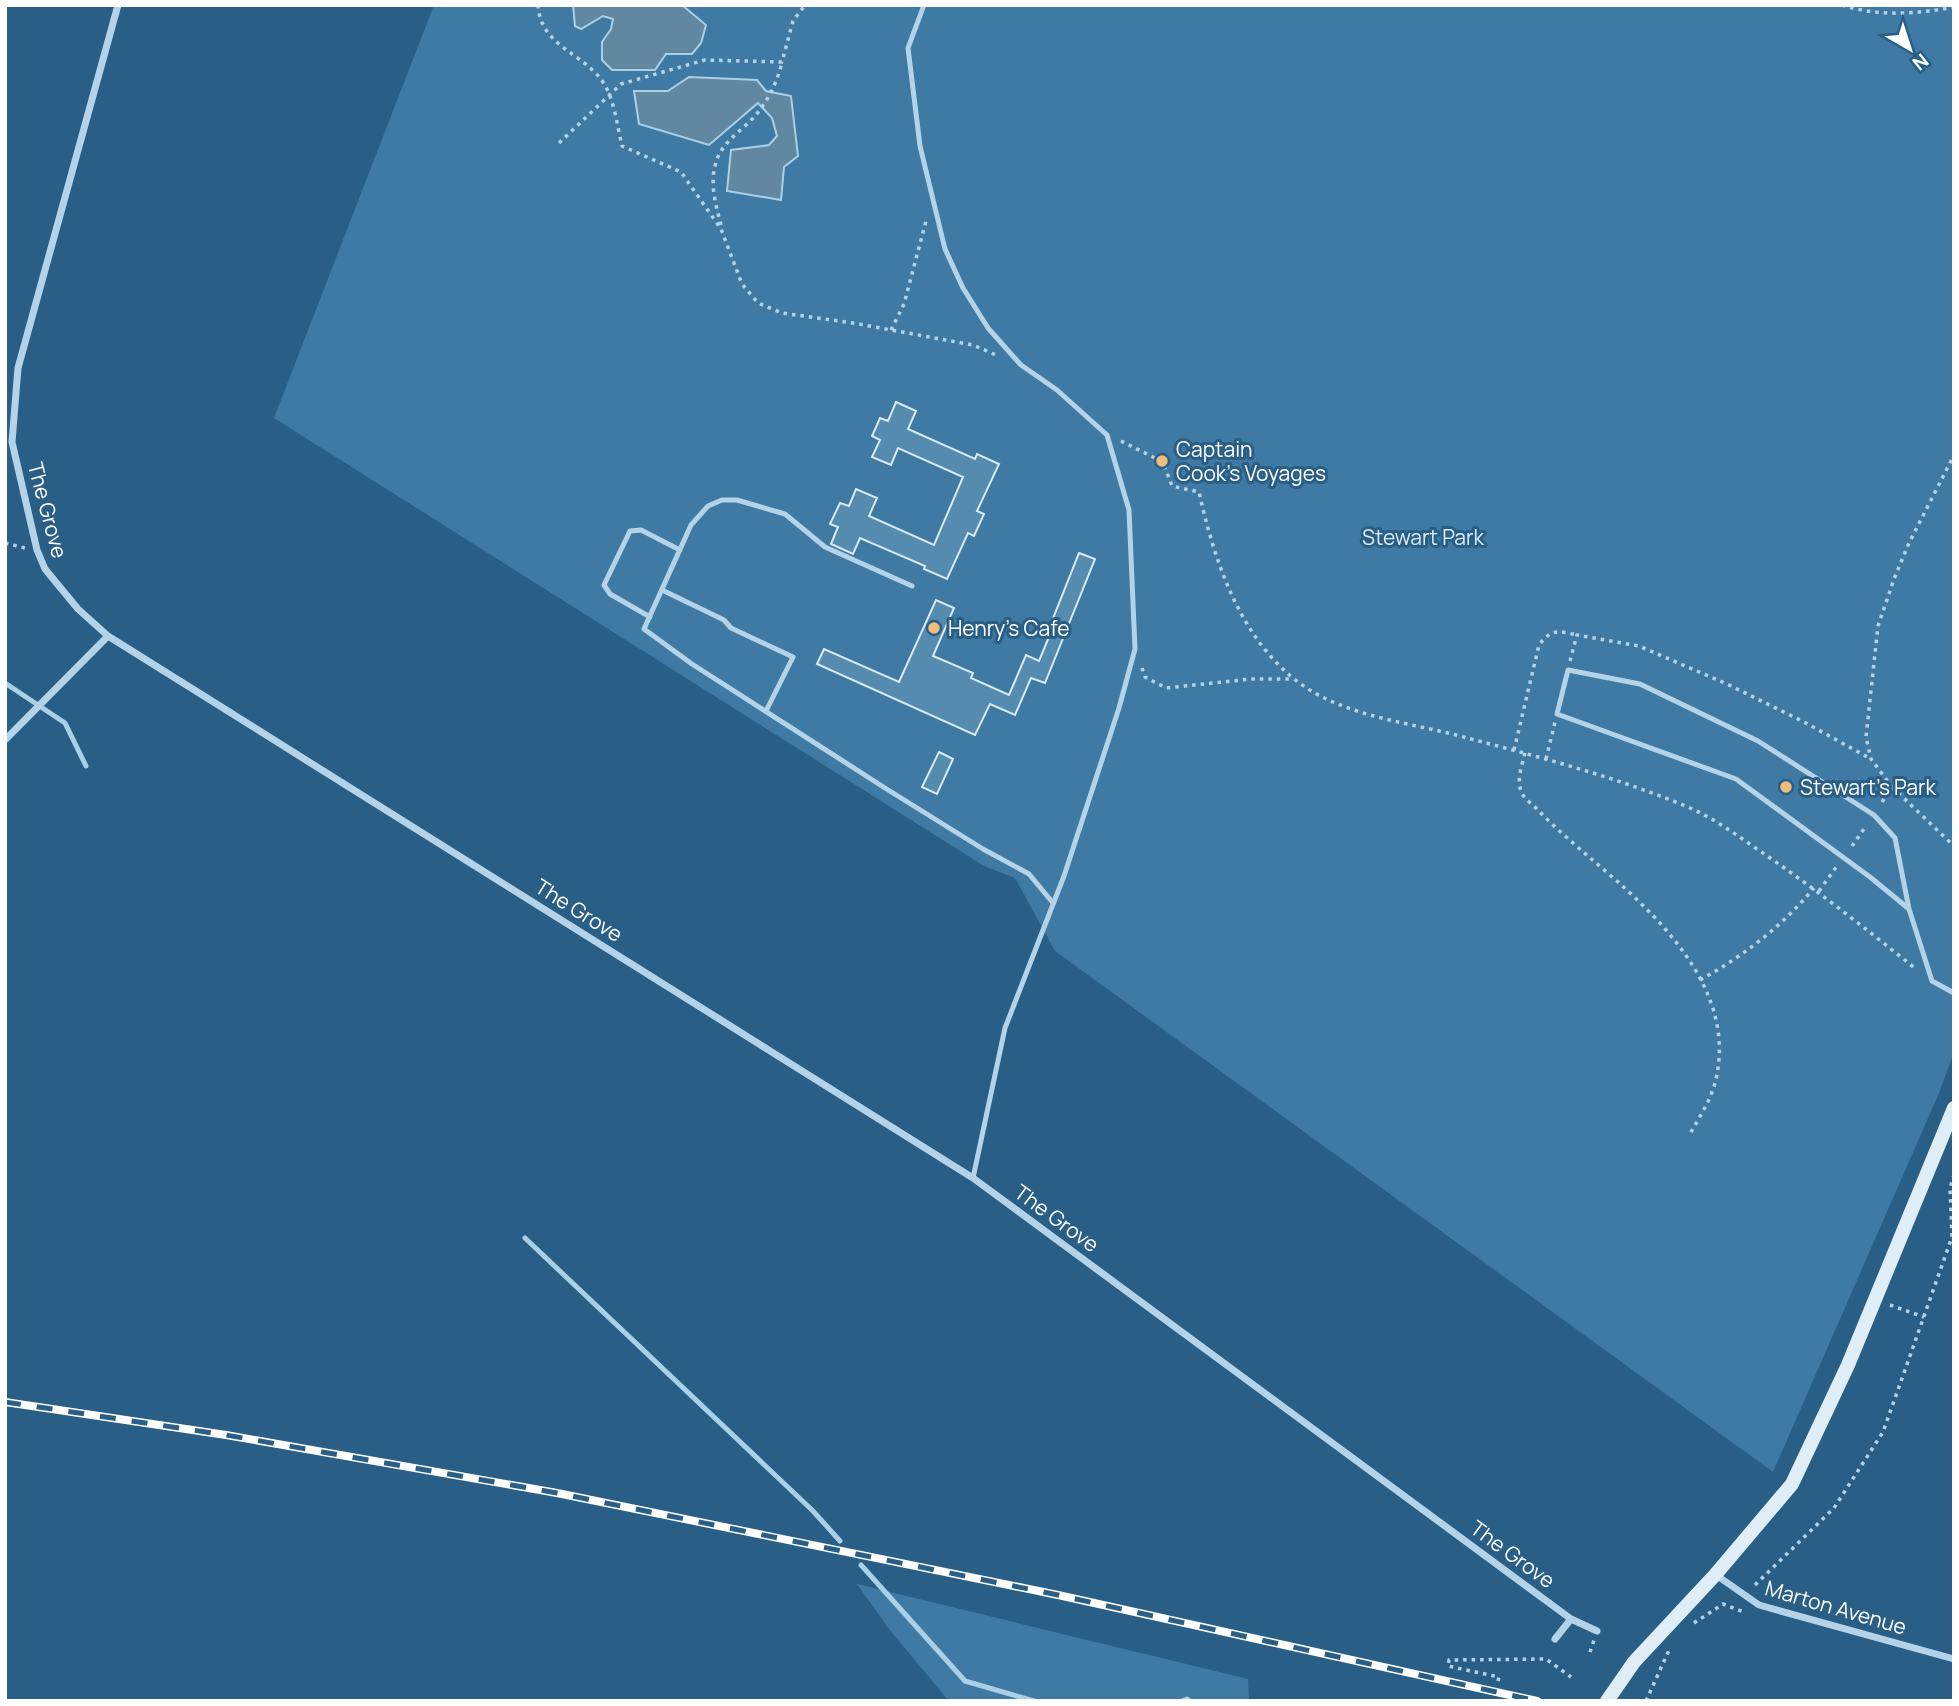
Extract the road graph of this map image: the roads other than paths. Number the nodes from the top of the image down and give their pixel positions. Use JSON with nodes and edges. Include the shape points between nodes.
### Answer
{"nodes":[{"id":1,"x":118,"y":5,"type":"edge"},
{"id":2,"x":924,"y":5,"type":"edge"},
{"id":3,"x":680,"y":550,"type":"junction"},
{"id":4,"x":912,"y":586,"type":"dead end"},
{"id":5,"x":662,"y":590,"type":"junction"},
{"id":6,"x":650,"y":617,"type":"junction"},
{"id":7,"x":108,"y":636,"type":"junction"},
{"id":8,"x":766,"y":711,"type":"junction"},
{"id":9,"x":5,"y":740,"type":"edge"},
{"id":10,"x":1053,"y":902,"type":"junction"},
{"id":11,"x":1909,"y":909,"type":"junction"},
{"id":12,"x":1954,"y":993,"type":"edge"},
{"id":13,"x":1954,"y":1108,"type":"edge"},
{"id":14,"x":973,"y":1178,"type":"junction"},
{"id":15,"x":1715,"y":1575,"type":"junction"},
{"id":16,"x":1571,"y":1619,"type":"junction"},
{"id":17,"x":1597,"y":1631,"type":"dead end"},
{"id":18,"x":1555,"y":1639,"type":"dead end"},
{"id":19,"x":1954,"y":1659,"type":"edge"},
{"id":20,"x":1607,"y":1701,"type":"edge"}],
"edges":[{"from":1,"to":7,"type":"street","name":"The Grove","via":[[18,368],[12,442],[45,569]]},
{"from":2,"to":10,"type":"lane","via":[[908,48],[920,146],[946,249],[988,328],[1021,365],[1107,435],[1129,510],[1135,649]]},
{"from":3,"to":4,"type":"lane","via":[[691,525],[708,506],[737,500],[785,514],[825,547]]},
{"from":3,"to":5,"type":"lane"},
{"from":3,"to":6,"type":"lane","via":[[641,530],[630,531],[604,584],[610,594]]},
{"from":5,"to":6,"type":"lane"},
{"from":5,"to":8,"type":"lane","via":[[793,657]]},
{"from":6,"to":8,"type":"lane","via":[[644,629]]},
{"from":7,"to":9,"type":"street"},
{"from":7,"to":14,"type":"street","name":"The Grove"},
{"from":8,"to":10,"type":"lane","via":[[1029,874]]},
{"from":10,"to":14,"type":"lane","via":[[1005,1028]]},
{"from":11,"to":11,"type":"lane","via":[[1736,779],[1557,714],[1568,670],[1640,684],[1758,740],[1874,815],[1895,838]]},
{"from":11,"to":12,"type":"lane","via":[[1932,981]]},
{"from":13,"to":15,"type":"main road","via":[[1848,1365],[1791,1484]]},
{"from":14,"to":16,"type":"street","name":"The Grove"},
{"from":15,"to":19,"type":"street","name":"Marton Avenue","via":[[1759,1605]]},
{"from":15,"to":20,"type":"main road","via":[[1634,1662]]},
{"from":16,"to":17,"type":"street","name":"The Grove"},
{"from":16,"to":18,"type":"street"}]}
